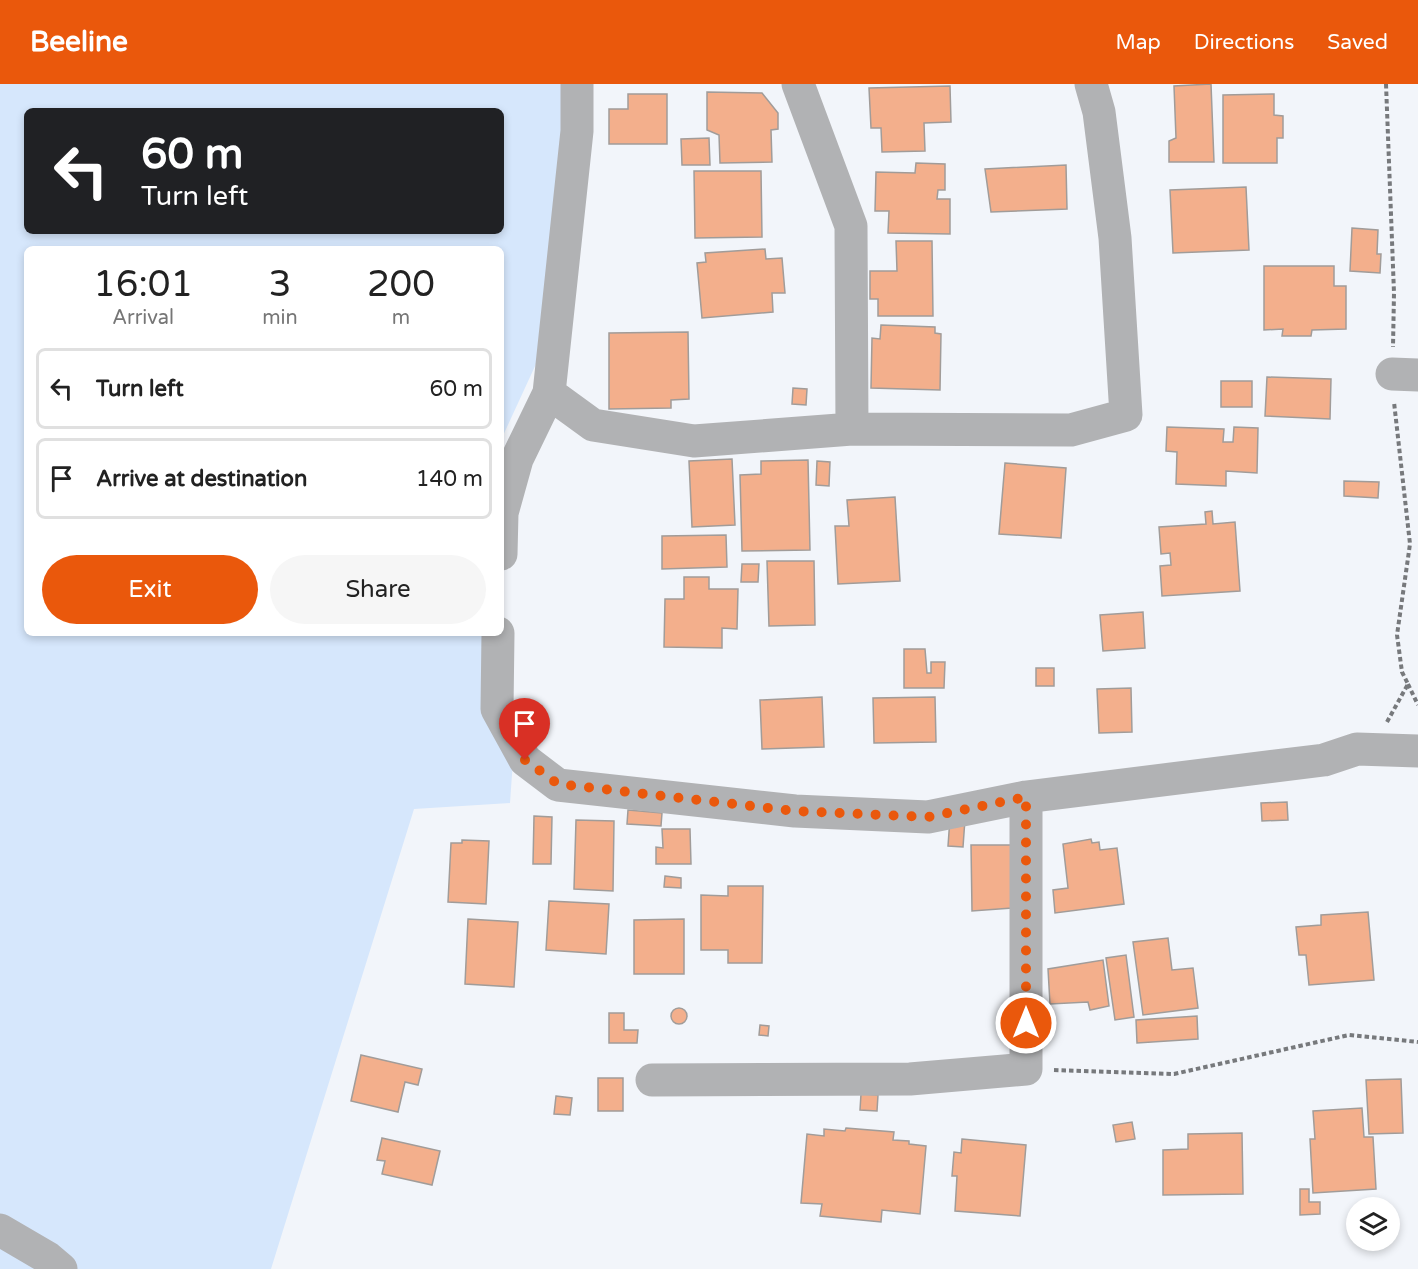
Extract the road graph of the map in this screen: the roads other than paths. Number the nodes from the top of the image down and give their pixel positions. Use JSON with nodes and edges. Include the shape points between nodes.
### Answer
{"nodes":[{"id":1,"x":577,"y":84,"type":"edge"},
{"id":2,"x":798,"y":84,"type":"edge"},
{"id":3,"x":1091,"y":84,"type":"edge"},
{"id":4,"x":549,"y":393,"type":"junction"},
{"id":5,"x":852,"y":429,"type":"junction"},
{"id":6,"x":504,"y":506,"type":"edge"},
{"id":7,"x":498,"y":636,"type":"edge"},
{"id":8,"x":1418,"y":751,"type":"edge"},
{"id":9,"x":1026,"y":797,"type":"junction"},
{"id":10,"x":652,"y":1080,"type":"dead end"},
{"id":11,"x":0,"y":1230,"type":"edge"},
{"id":12,"x":61,"y":1269,"type":"edge"}],
"edges":[{"from":1,"to":4,"type":"street","via":[[577,131]]},
{"from":2,"to":5,"type":"street","via":[[851,226]]},
{"from":3,"to":5,"type":"street","via":[[1099,112],[1115,238],[1126,415],[1071,430]]},
{"from":4,"to":5,"type":"street","via":[[593,425],[694,441]]},
{"from":4,"to":6,"type":"street","via":[[517,459]]},
{"from":7,"to":9,"type":"street","via":[[497,709],[525,760],[558,784],[795,811],[928,817]]},
{"from":8,"to":9,"type":"street","via":[[1356,749],[1312,761]]},
{"from":9,"to":10,"type":"street","via":[[1026,1069],[910,1080]]},
{"from":11,"to":12,"type":"street"}]}
